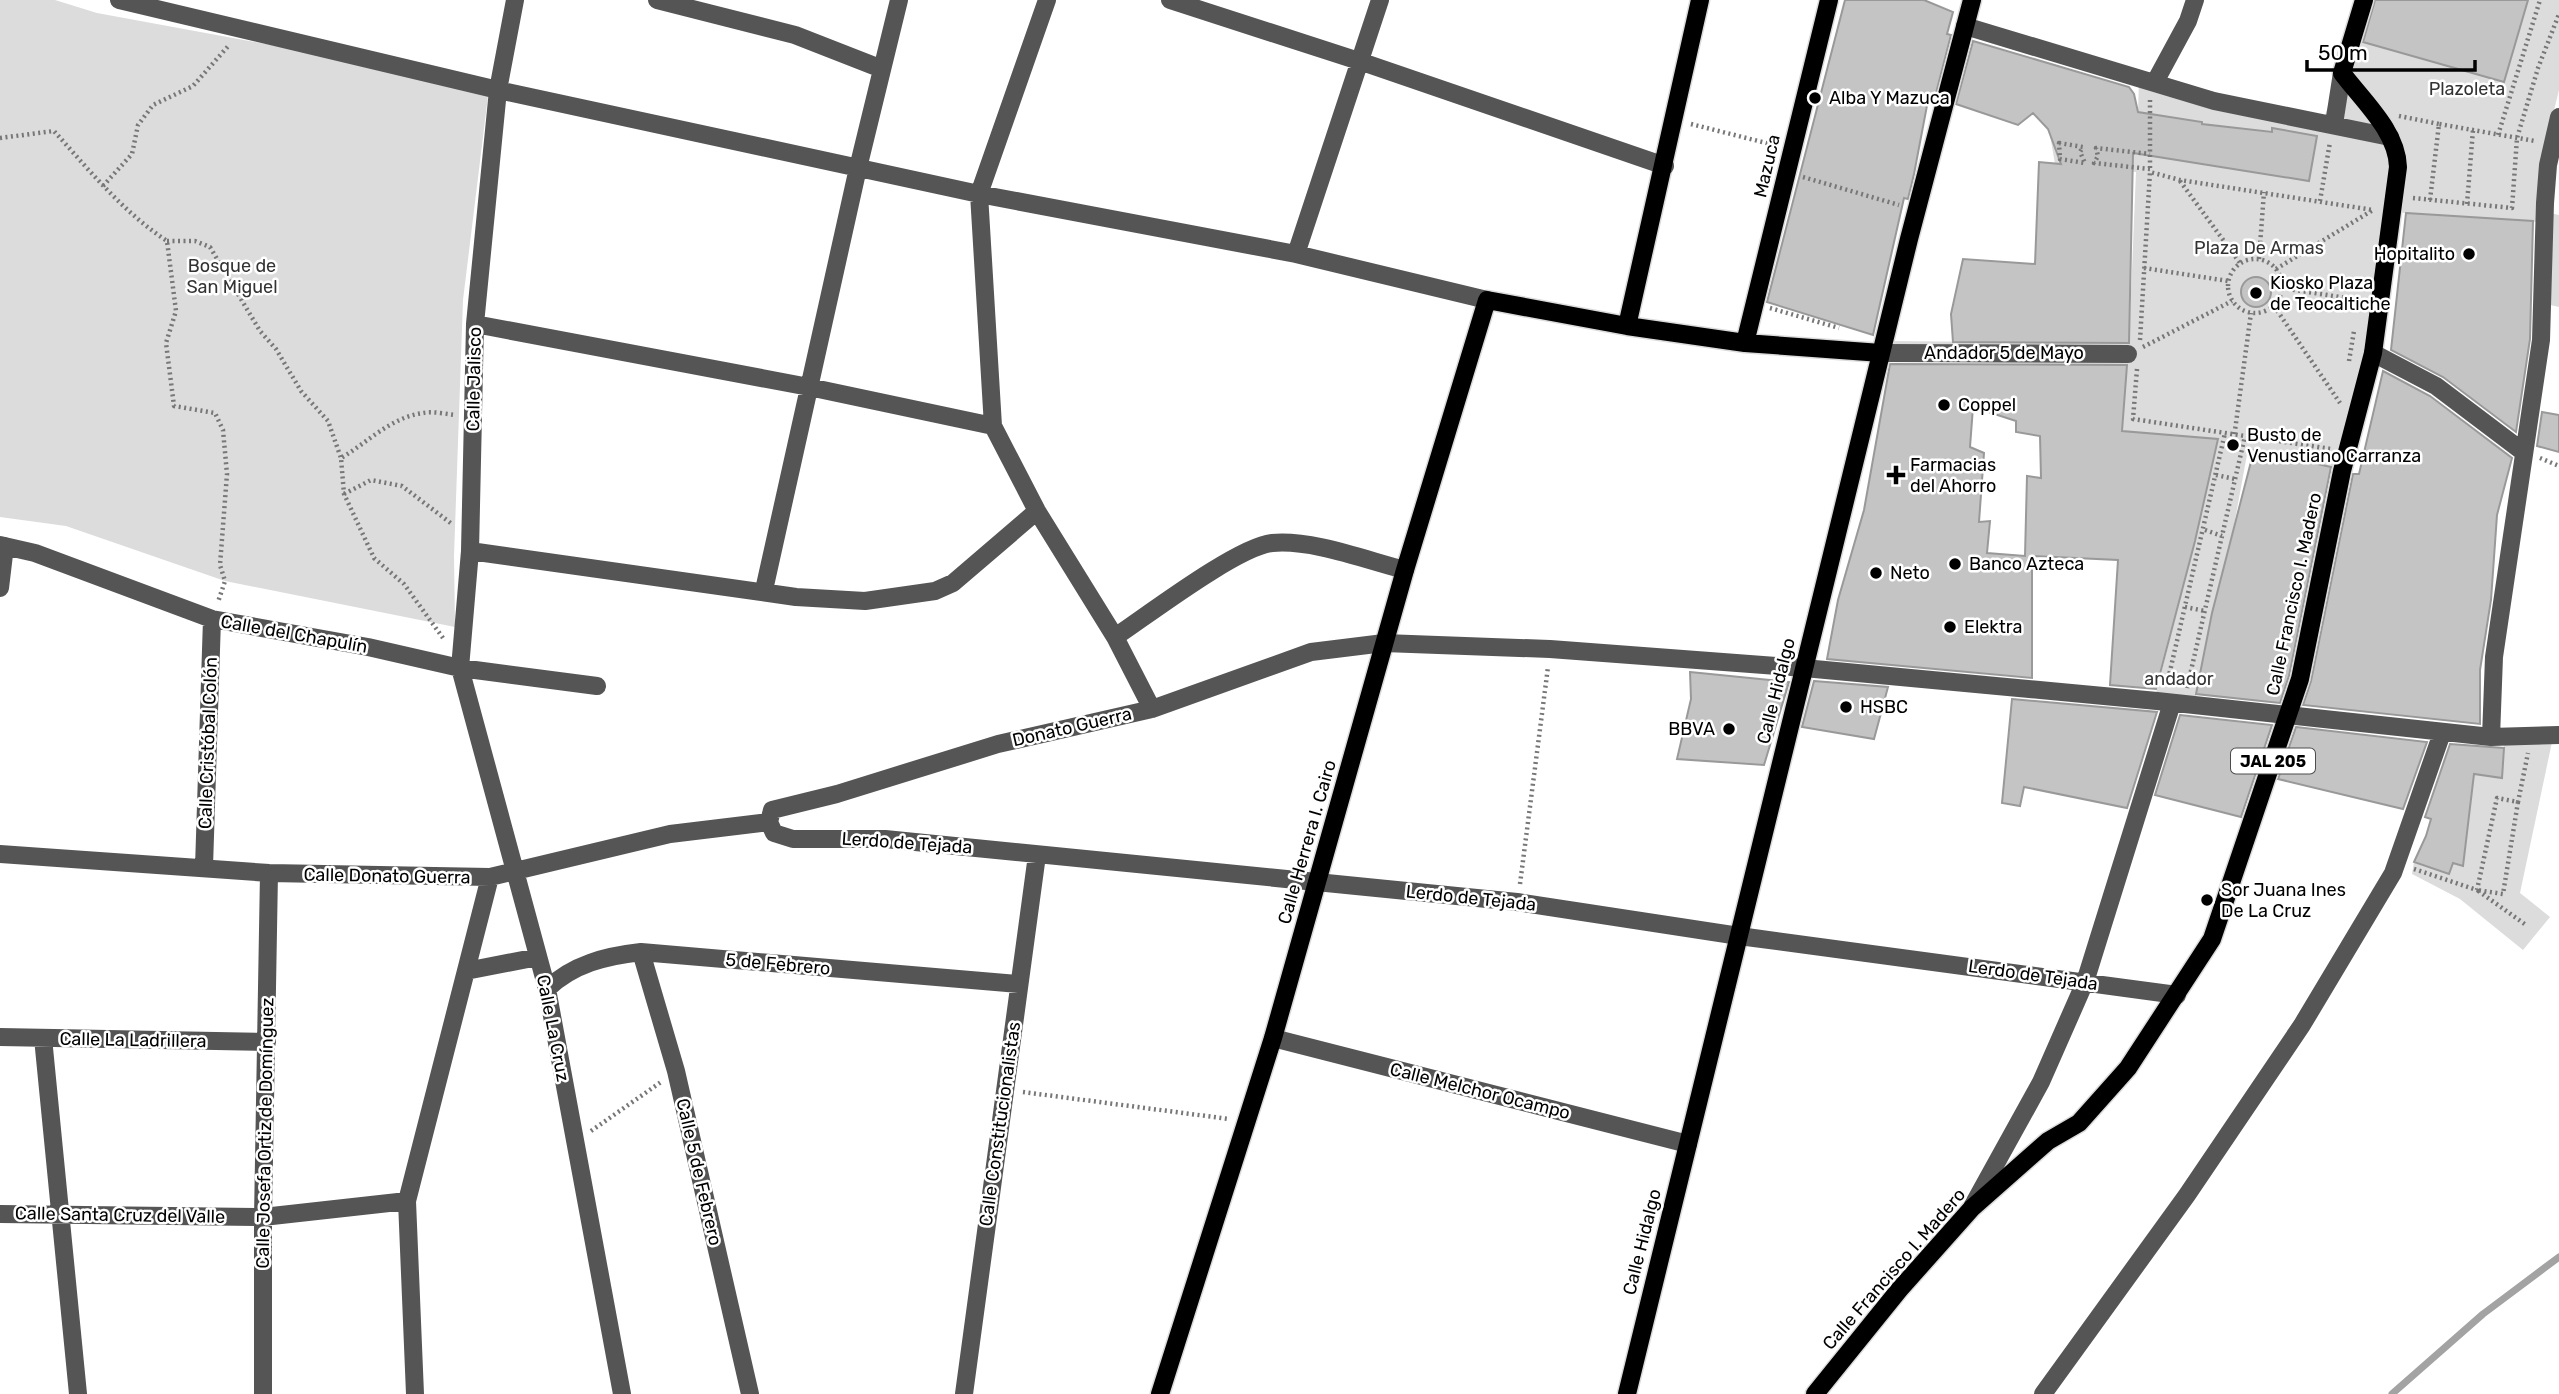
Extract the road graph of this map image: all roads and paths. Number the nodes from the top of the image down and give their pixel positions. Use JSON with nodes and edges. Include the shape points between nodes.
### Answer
{"nodes":[{"id":1,"x":119,"y":0,"type":"edge"},
{"id":2,"x":514,"y":0,"type":"edge"},
{"id":3,"x":657,"y":0,"type":"edge"},
{"id":4,"x":899,"y":0,"type":"edge"},
{"id":5,"x":1046,"y":0,"type":"edge"},
{"id":6,"x":1170,"y":0,"type":"edge"},
{"id":7,"x":1380,"y":0,"type":"edge"},
{"id":8,"x":1700,"y":0,"type":"edge"},
{"id":9,"x":1829,"y":0,"type":"edge"},
{"id":10,"x":1972,"y":0,"type":"edge"},
{"id":11,"x":2195,"y":0,"type":"edge"},
{"id":12,"x":2364,"y":0,"type":"edge"},
{"id":13,"x":2540,"y":0,"type":"edge"},
{"id":14,"x":174,"y":6,"type":"edge"},
{"id":15,"x":2559,"y":14,"type":"edge"},
{"id":16,"x":1965,"y":26,"type":"junction"},
{"id":17,"x":241,"y":29,"type":"junction"},
{"id":18,"x":1360,"y":61,"type":"junction"},
{"id":19,"x":882,"y":69,"type":"junction"},
{"id":20,"x":2342,"y":74,"type":"junction"},
{"id":21,"x":2152,"y":88,"type":"junction"},
{"id":22,"x":498,"y":90,"type":"junction"},
{"id":23,"x":2370,"y":111,"type":"junction"},
{"id":24,"x":2559,"y":117,"type":"edge"},
{"id":25,"x":1675,"y":120,"type":"junction"},
{"id":26,"x":2334,"y":124,"type":"junction"},
{"id":27,"x":2439,"y":124,"type":"junction"},
{"id":28,"x":2473,"y":130,"type":"junction"},
{"id":29,"x":2498,"y":135,"type":"junction"},
{"id":30,"x":2390,"y":137,"type":"junction"},
{"id":31,"x":0,"y":138,"type":"edge"},
{"id":32,"x":2517,"y":138,"type":"junction"},
{"id":33,"x":2546,"y":143,"type":"dead end"},
{"id":34,"x":1792,"y":149,"type":"junction"},
{"id":35,"x":2150,"y":154,"type":"junction"},
{"id":36,"x":2060,"y":159,"type":"joint"},
{"id":37,"x":1665,"y":166,"type":"junction"},
{"id":38,"x":858,"y":168,"type":"junction"},
{"id":39,"x":2150,"y":170,"type":"junction"},
{"id":40,"x":1787,"y":172,"type":"junction"},
{"id":41,"x":2179,"y":180,"type":"junction"},
{"id":42,"x":103,"y":186,"type":"junction"},
{"id":43,"x":2264,"y":192,"type":"junction"},
{"id":44,"x":979,"y":194,"type":"junction"},
{"id":45,"x":2320,"y":201,"type":"junction"},
{"id":46,"x":2467,"y":204,"type":"junction"},
{"id":47,"x":1916,"y":210,"type":"junction"},
{"id":48,"x":2373,"y":210,"type":"junction"},
{"id":49,"x":2371,"y":223,"type":"dead end"},
{"id":50,"x":167,"y":241,"type":"junction"},
{"id":51,"x":1296,"y":254,"type":"junction"},
{"id":52,"x":2259,"y":259,"type":"junction"},
{"id":53,"x":2240,"y":263,"type":"junction"},
{"id":54,"x":2144,"y":268,"type":"junction"},
{"id":55,"x":2276,"y":269,"type":"junction"},
{"id":56,"x":2228,"y":281,"type":"junction"},
{"id":57,"x":2361,"y":287,"type":"dead end"},
{"id":58,"x":2282,"y":288,"type":"junction"},
{"id":59,"x":1487,"y":300,"type":"junction"},
{"id":60,"x":2359,"y":300,"type":"junction"},
{"id":61,"x":2232,"y":301,"type":"junction"},
{"id":62,"x":1755,"y":304,"type":"junction"},
{"id":63,"x":2274,"y":306,"type":"junction"},
{"id":64,"x":2251,"y":313,"type":"junction"},
{"id":65,"x":2357,"y":313,"type":"dead end"},
{"id":66,"x":475,"y":324,"type":"junction"},
{"id":67,"x":1627,"y":326,"type":"junction"},
{"id":68,"x":2355,"y":326,"type":"dead end"},
{"id":69,"x":1845,"y":330,"type":"dead end"},
{"id":70,"x":1745,"y":343,"type":"junction"},
{"id":71,"x":2134,"y":351,"type":"junction"},
{"id":72,"x":1881,"y":353,"type":"junction"},
{"id":73,"x":2373,"y":354,"type":"junction"},
{"id":74,"x":2348,"y":365,"type":"dead end"},
{"id":75,"x":809,"y":387,"type":"junction"},
{"id":76,"x":2343,"y":391,"type":"dead end"},
{"id":77,"x":2341,"y":404,"type":"junction"},
{"id":78,"x":460,"y":415,"type":"dead end"},
{"id":79,"x":2339,"y":415,"type":"dead end"},
{"id":80,"x":993,"y":426,"type":"junction"},
{"id":81,"x":2225,"y":433,"type":"junction"},
{"id":82,"x":2234,"y":434,"type":"junction"},
{"id":83,"x":2245,"y":436,"type":"junction"},
{"id":84,"x":2335,"y":438,"type":"dead end"},
{"id":85,"x":2233,"y":445,"type":"dead end"},
{"id":86,"x":2522,"y":451,"type":"junction"},
{"id":87,"x":341,"y":458,"type":"junction"},
{"id":88,"x":2216,"y":475,"type":"junction"},
{"id":89,"x":2235,"y":480,"type":"junction"},
{"id":90,"x":344,"y":494,"type":"junction"},
{"id":91,"x":1037,"y":511,"type":"junction"},
{"id":92,"x":2205,"y":530,"type":"junction"},
{"id":93,"x":2222,"y":536,"type":"junction"},
{"id":94,"x":470,"y":544,"type":"junction"},
{"id":95,"x":2,"y":545,"type":"edge"},
{"id":96,"x":1405,"y":570,"type":"junction"},
{"id":97,"x":0,"y":588,"type":"edge"},
{"id":98,"x":764,"y":590,"type":"junction"},
{"id":99,"x":2185,"y":607,"type":"junction"},
{"id":100,"x":2205,"y":611,"type":"junction"},
{"id":101,"x":212,"y":619,"type":"junction"},
{"id":102,"x":1115,"y":637,"type":"junction"},
{"id":103,"x":1384,"y":643,"type":"junction"},
{"id":104,"x":1550,"y":649,"type":"junction"},
{"id":105,"x":460,"y":668,"type":"junction"},
{"id":106,"x":1804,"y":668,"type":"junction"},
{"id":107,"x":2169,"y":675,"type":"junction"},
{"id":108,"x":2189,"y":678,"type":"junction"},
{"id":109,"x":597,"y":686,"type":"dead end"},
{"id":110,"x":2173,"y":703,"type":"junction"},
{"id":111,"x":1152,"y":709,"type":"junction"},
{"id":112,"x":2288,"y":717,"type":"junction"},
{"id":113,"x":2442,"y":733,"type":"junction"},
{"id":114,"x":2559,"y":735,"type":"edge"},
{"id":115,"x":2491,"y":737,"type":"junction"},
{"id":116,"x":2530,"y":743,"type":"dead end"},
{"id":117,"x":2518,"y":802,"type":"junction"},
{"id":118,"x":769,"y":822,"type":"junction"},
{"id":119,"x":0,"y":854,"type":"edge"},
{"id":120,"x":1037,"y":855,"type":"junction"},
{"id":121,"x":204,"y":867,"type":"junction"},
{"id":122,"x":2413,"y":869,"type":"dead end"},
{"id":123,"x":516,"y":872,"type":"junction"},
{"id":124,"x":270,"y":873,"type":"junction"},
{"id":125,"x":490,"y":877,"type":"junction"},
{"id":126,"x":1319,"y":881,"type":"junction"},
{"id":127,"x":2477,"y":890,"type":"junction"},
{"id":128,"x":1517,"y":902,"type":"junction"},
{"id":129,"x":2526,"y":925,"type":"dead end"},
{"id":130,"x":1738,"y":936,"type":"junction"},
{"id":131,"x":641,"y":952,"type":"junction"},
{"id":132,"x":538,"y":957,"type":"junction"},
{"id":133,"x":466,"y":971,"type":"junction"},
{"id":134,"x":2085,"y":982,"type":"junction"},
{"id":135,"x":1019,"y":984,"type":"junction"},
{"id":136,"x":547,"y":989,"type":"junction"},
{"id":137,"x":2177,"y":995,"type":"junction"},
{"id":138,"x":0,"y":1037,"type":"edge"},
{"id":139,"x":43,"y":1038,"type":"junction"},
{"id":140,"x":1273,"y":1038,"type":"junction"},
{"id":141,"x":267,"y":1042,"type":"junction"},
{"id":142,"x":676,"y":1071,"type":"junction"},
{"id":143,"x":1004,"y":1090,"type":"junction"},
{"id":144,"x":1247,"y":1122,"type":"junction"},
{"id":145,"x":575,"y":1142,"type":"junction"},
{"id":146,"x":1688,"y":1144,"type":"junction"},
{"id":147,"x":407,"y":1201,"type":"junction"},
{"id":148,"x":1972,"y":1209,"type":"junction"},
{"id":149,"x":61,"y":1213,"type":"junction"},
{"id":150,"x":0,"y":1214,"type":"edge"},
{"id":151,"x":263,"y":1217,"type":"junction"},
{"id":152,"x":78,"y":1394,"type":"edge"},
{"id":153,"x":264,"y":1394,"type":"edge"},
{"id":154,"x":415,"y":1394,"type":"edge"},
{"id":155,"x":622,"y":1394,"type":"edge"},
{"id":156,"x":750,"y":1394,"type":"edge"},
{"id":157,"x":964,"y":1394,"type":"edge"},
{"id":158,"x":1160,"y":1394,"type":"edge"},
{"id":159,"x":1627,"y":1394,"type":"edge"},
{"id":160,"x":1815,"y":1394,"type":"edge"},
{"id":161,"x":2043,"y":1394,"type":"edge"}],
"edges":[{"from":1,"to":14,"type":"street"},
{"from":2,"to":22,"type":"street"},
{"from":3,"to":19,"type":"street","via":[[795,35]]},
{"from":4,"to":19,"type":"street"},
{"from":5,"to":44,"type":"street"},
{"from":6,"to":18,"type":"street"},
{"from":7,"to":18,"type":"street"},
{"from":8,"to":25,"type":"main road"},
{"from":9,"to":34,"type":"main road","name":"Mazuca"},
{"from":10,"to":16,"type":"main road","name":"Calle Hidalgo"},
{"from":11,"to":21,"type":"street"},
{"from":12,"to":20,"type":"main road"},
{"from":13,"to":29,"type":"path"},
{"from":14,"to":17,"type":"street"},
{"from":15,"to":32,"type":"path"},
{"from":16,"to":21,"type":"street"},
{"from":16,"to":47,"type":"main road","name":"Calle Hidalgo"},
{"from":17,"to":22,"type":"street"},
{"from":17,"to":42,"type":"path","via":[[216,64],[192,86],[153,105],[138,125],[132,154]]},
{"from":18,"to":37,"type":"street"},
{"from":18,"to":51,"type":"street"},
{"from":19,"to":38,"type":"street"},
{"from":20,"to":23,"type":"main road","name":"Calle Francisco I. Madero","number":"JAL 205"},
{"from":20,"to":26,"type":"street"},
{"from":21,"to":26,"type":"street"},
{"from":21,"to":35,"type":"path"},
{"from":22,"to":38,"type":"street"},
{"from":22,"to":66,"type":"street","name":"Calle Jalisco"},
{"from":23,"to":27,"type":"path"},
{"from":23,"to":30,"type":"main road","name":"Calle Francisco I. Madero","number":"JAL 205"},
{"from":24,"to":86,"type":"street","via":[[2548,165],[2541,340]]},
{"from":25,"to":34,"type":"path"},
{"from":25,"to":37,"type":"main road"},
{"from":26,"to":30,"type":"street"},
{"from":26,"to":45,"type":"path"},
{"from":27,"to":28,"type":"path"},
{"from":27,"to":46,"type":"path","via":[[2430,200]]},
{"from":28,"to":29,"type":"path"},
{"from":28,"to":46,"type":"path"},
{"from":29,"to":32,"type":"path"},
{"from":30,"to":73,"type":"main road","name":"Calle Francisco I. Madero","number":"JAL 205","via":[[2398,167]]},
{"from":31,"to":42,"type":"path","via":[[54,131]]},
{"from":32,"to":33,"type":"path"},
{"from":32,"to":46,"type":"path","via":[[2512,208]]},
{"from":34,"to":40,"type":"main road","name":"Mazuca"},
{"from":35,"to":39,"type":"path"},
{"from":35,"to":39,"type":"path","via":[[2096,148],[2094,163]]},
{"from":36,"to":36,"type":"path","via":[[2085,163],[2080,152],[2083,147],[2059,143]]},
{"from":37,"to":67,"type":"main road"},
{"from":38,"to":44,"type":"street"},
{"from":38,"to":75,"type":"street"},
{"from":39,"to":41,"type":"path"},
{"from":39,"to":54,"type":"path"},
{"from":40,"to":47,"type":"path"},
{"from":40,"to":62,"type":"main road","name":"Mazuca"},
{"from":41,"to":43,"type":"path"},
{"from":41,"to":53,"type":"path"},
{"from":42,"to":50,"type":"path","via":[[144,226]]},
{"from":43,"to":45,"type":"path"},
{"from":43,"to":52,"type":"path"},
{"from":44,"to":51,"type":"street"},
{"from":44,"to":80,"type":"street"},
{"from":45,"to":48,"type":"path"},
{"from":47,"to":72,"type":"main road","name":"Calle Hidalgo"},
{"from":48,"to":49,"type":"path"},
{"from":48,"to":55,"type":"path"},
{"from":50,"to":87,"type":"path","via":[[195,241],[211,247],[260,331],[328,421]]},
{"from":50,"to":101,"type":"path","via":[[176,311],[166,343],[174,406],[215,413],[223,430],[227,474],[220,565],[225,581]]},
{"from":51,"to":59,"type":"street"},
{"from":52,"to":53,"type":"path"},
{"from":52,"to":55,"type":"path"},
{"from":53,"to":56,"type":"path"},
{"from":54,"to":56,"type":"path"},
{"from":54,"to":71,"type":"path"},
{"from":55,"to":58,"type":"path"},
{"from":56,"to":61,"type":"path"},
{"from":57,"to":60,"type":"path"},
{"from":58,"to":60,"type":"path"},
{"from":58,"to":63,"type":"path"},
{"from":59,"to":67,"type":"main road"},
{"from":59,"to":96,"type":"main road","name":"Calle Herrera I. Cairo"},
{"from":60,"to":65,"type":"path"},
{"from":61,"to":64,"type":"path"},
{"from":61,"to":71,"type":"path"},
{"from":62,"to":69,"type":"path"},
{"from":62,"to":70,"type":"main road","name":"Mazuca"},
{"from":63,"to":64,"type":"path"},
{"from":63,"to":77,"type":"path"},
{"from":64,"to":82,"type":"path"},
{"from":66,"to":75,"type":"street"},
{"from":66,"to":94,"type":"street","name":"Calle Jalisco"},
{"from":67,"to":70,"type":"main road"},
{"from":68,"to":74,"type":"path"},
{"from":70,"to":72,"type":"main road"},
{"from":71,"to":72,"type":"street","name":"Andador 5 de Mayo"},
{"from":71,"to":81,"type":"path","via":[[2133,419]]},
{"from":72,"to":106,"type":"main road","name":"Calle Hidalgo"},
{"from":73,"to":86,"type":"street","via":[[2435,386]]},
{"from":73,"to":112,"type":"main road","name":"Calle Francisco I. Madero","number":"JAL 205","via":[[2343,471],[2301,679]]},
{"from":75,"to":80,"type":"street"},
{"from":75,"to":98,"type":"street"},
{"from":76,"to":77,"type":"path"},
{"from":77,"to":79,"type":"path"},
{"from":78,"to":87,"type":"path","via":[[423,412],[378,431]]},
{"from":80,"to":91,"type":"street"},
{"from":81,"to":82,"type":"path"},
{"from":81,"to":88,"type":"path"},
{"from":82,"to":83,"type":"path"},
{"from":82,"to":85,"type":"path"},
{"from":83,"to":84,"type":"path","via":[[2333,450]]},
{"from":83,"to":89,"type":"path"},
{"from":86,"to":115,"type":"street","via":[[2494,657]]},
{"from":87,"to":90,"type":"path"},
{"from":88,"to":89,"type":"path"},
{"from":88,"to":92,"type":"path"},
{"from":89,"to":93,"type":"path"},
{"from":90,"to":94,"type":"path","via":[[371,480],[402,486]]},
{"from":90,"to":105,"type":"path","via":[[374,558],[404,584]]},
{"from":91,"to":98,"type":"street","via":[[953,583],[935,591],[865,601]]},
{"from":91,"to":102,"type":"street"},
{"from":92,"to":93,"type":"path"},
{"from":92,"to":99,"type":"path"},
{"from":93,"to":100,"type":"path"},
{"from":94,"to":98,"type":"street"},
{"from":94,"to":105,"type":"street","name":"Calle Jalisco"},
{"from":95,"to":97,"type":"street"},
{"from":95,"to":101,"type":"street","name":"Calle del Chapulín"},
{"from":96,"to":102,"type":"street","via":[[1304,545],[1272,543],[1242,553]]},
{"from":96,"to":103,"type":"main road","name":"Calle Herrera I. Cairo"},
{"from":99,"to":100,"type":"path"},
{"from":99,"to":107,"type":"path"},
{"from":100,"to":108,"type":"path"},
{"from":101,"to":105,"type":"street","name":"Calle del Chapulín"},
{"from":101,"to":121,"type":"street","name":"Calle Cristóbal Colón"},
{"from":102,"to":111,"type":"street"},
{"from":103,"to":104,"type":"street","name":"Donato Guerra"},
{"from":103,"to":111,"type":"street","name":"Donato Guerra","via":[[1311,652]]},
{"from":103,"to":126,"type":"main road","name":"Calle Herrera I. Cairo"},
{"from":104,"to":106,"type":"street","name":"Donato Guerra"},
{"from":104,"to":128,"type":"path"},
{"from":105,"to":109,"type":"street","name":"Calle del Chapulín"},
{"from":105,"to":123,"type":"street","name":"Calle La Cruz"},
{"from":106,"to":110,"type":"street","name":"Donato Guerra"},
{"from":106,"to":130,"type":"main road","name":"Calle Hidalgo"},
{"from":107,"to":108,"type":"path"},
{"from":107,"to":110,"type":"path"},
{"from":108,"to":110,"type":"path"},
{"from":110,"to":112,"type":"street","name":"Donato Guerra"},
{"from":110,"to":134,"type":"street"},
{"from":111,"to":118,"type":"street","name":"Donato Guerra","via":[[998,744],[837,794],[781,806],[772,810]]},
{"from":112,"to":113,"type":"street","name":"Donato Guerra"},
{"from":112,"to":137,"type":"main road","name":"Calle Francisco I. Madero","number":"JAL 205","via":[[2212,939]]},
{"from":113,"to":115,"type":"street","name":"Donato Guerra"},
{"from":113,"to":161,"type":"street","via":[[2393,873],[2302,1025],[2187,1195]]},
{"from":114,"to":115,"type":"street","name":"Donato Guerra"},
{"from":116,"to":117,"type":"path"},
{"from":117,"to":127,"type":"path","via":[[2497,798]]},
{"from":117,"to":127,"type":"path","via":[[2502,894]]},
{"from":118,"to":120,"type":"street","name":"Lerdo de Tejada","via":[[774,832],[793,839],[885,839]]},
{"from":118,"to":123,"type":"street","name":"Calle Donato Guerra","via":[[670,834]]},
{"from":119,"to":121,"type":"street","name":"Calle Donato Guerra"},
{"from":120,"to":126,"type":"street","name":"Lerdo de Tejada"},
{"from":120,"to":135,"type":"street","name":"Calle Constitucionalistas"},
{"from":121,"to":124,"type":"street","name":"Calle Donato Guerra"},
{"from":122,"to":127,"type":"path"},
{"from":123,"to":125,"type":"street","name":"Calle Donato Guerra"},
{"from":123,"to":132,"type":"street","name":"Calle La Cruz"},
{"from":124,"to":125,"type":"street","name":"Calle Donato Guerra"},
{"from":124,"to":141,"type":"street","name":"Calle Josefa Ortiz de Domínguez"},
{"from":125,"to":133,"type":"street"},
{"from":126,"to":128,"type":"street","name":"Lerdo de Tejada"},
{"from":126,"to":140,"type":"main road","name":"Calle Herrera I. Cairo"},
{"from":127,"to":129,"type":"path"},
{"from":128,"to":130,"type":"street","name":"Lerdo de Tejada"},
{"from":130,"to":134,"type":"street","name":"Lerdo de Tejada"},
{"from":130,"to":146,"type":"main road","name":"Calle Hidalgo"},
{"from":131,"to":135,"type":"street","name":"5 de Febrero"},
{"from":131,"to":136,"type":"street","name":"5 de Febrero","via":[[590,962]]},
{"from":131,"to":142,"type":"street","name":"Calle 5 de Febrero"},
{"from":132,"to":133,"type":"street"},
{"from":132,"to":136,"type":"street","name":"Calle La Cruz"},
{"from":133,"to":147,"type":"street"},
{"from":134,"to":137,"type":"street","name":"Lerdo de Tejada"},
{"from":134,"to":148,"type":"street","via":[[2041,1082]]},
{"from":135,"to":143,"type":"street","name":"Calle Constitucionalistas"},
{"from":136,"to":145,"type":"street","name":"Calle La Cruz"},
{"from":137,"to":148,"type":"main road","name":"Calle Francisco I. Madero","number":"JAL 205","via":[[2128,1068],[2079,1123],[2048,1141]]},
{"from":138,"to":139,"type":"street","name":"Calle La Ladrillera"},
{"from":139,"to":141,"type":"street","name":"Calle La Ladrillera"},
{"from":139,"to":149,"type":"street"},
{"from":140,"to":144,"type":"main road","name":"Calle Herrera I. Cairo"},
{"from":140,"to":146,"type":"street","name":"Calle Melchor Ocampo"},
{"from":141,"to":151,"type":"street","name":"Calle Josefa Ortiz de Domínguez"},
{"from":142,"to":145,"type":"path"},
{"from":142,"to":156,"type":"street","name":"Calle 5 de Febrero"},
{"from":143,"to":144,"type":"path"},
{"from":143,"to":157,"type":"street","name":"Calle Constitucionalistas"},
{"from":144,"to":158,"type":"main road","name":"Calle Herrera I. Cairo"},
{"from":145,"to":155,"type":"street","name":"Calle La Cruz"},
{"from":146,"to":159,"type":"main road","name":"Calle Hidalgo"},
{"from":147,"to":151,"type":"street","name":"Calle Santa Cruz del Valle"},
{"from":147,"to":154,"type":"street"},
{"from":148,"to":160,"type":"main road","name":"Calle Francisco I. Madero","number":"JAL 205"},
{"from":149,"to":150,"type":"street","name":"Calle Santa Cruz del Valle"},
{"from":149,"to":151,"type":"street","name":"Calle Santa Cruz del Valle"},
{"from":149,"to":152,"type":"street"},
{"from":151,"to":153,"type":"street","name":"Calle Josefa Ortiz de Domínguez"}]}
